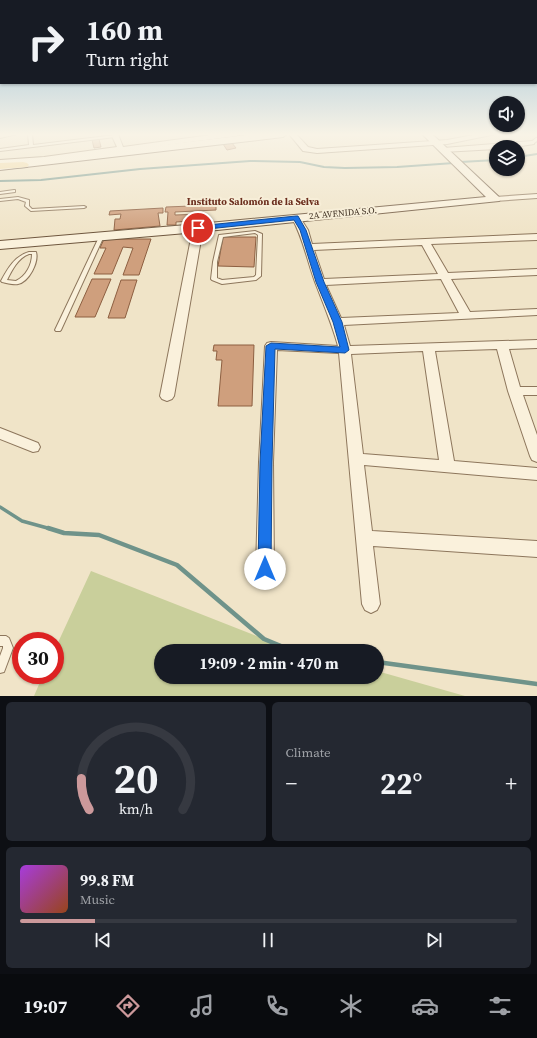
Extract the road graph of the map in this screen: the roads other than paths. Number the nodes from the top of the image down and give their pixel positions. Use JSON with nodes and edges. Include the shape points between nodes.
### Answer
{"nodes":[{"id":1,"x":36,"y":166,"type":"edge"},
{"id":2,"x":461,"y":166,"type":"edge"},
{"id":3,"x":0,"y":172,"type":"edge"},
{"id":4,"x":14,"y":191,"type":"dead end"},
{"id":5,"x":0,"y":193,"type":"edge"},
{"id":6,"x":537,"y":196,"type":"edge"},
{"id":7,"x":495,"y":199,"type":"junction"},
{"id":8,"x":0,"y":200,"type":"edge"},
{"id":9,"x":84,"y":207,"type":"dead end"},
{"id":10,"x":296,"y":218,"type":"junction"},
{"id":11,"x":198,"y":228,"type":"junction"},
{"id":12,"x":239,"y":229,"type":"junction"},
{"id":13,"x":102,"y":236,"type":"junction"},
{"id":14,"x":535,"y":240,"type":"edge"},
{"id":15,"x":425,"y":242,"type":"junction"},
{"id":16,"x":0,"y":246,"type":"edge"},
{"id":17,"x":309,"y":247,"type":"junction"},
{"id":18,"x":29,"y":248,"type":"junction"},
{"id":19,"x":537,"y":272,"type":"edge"},
{"id":20,"x":444,"y":276,"type":"junction"},
{"id":21,"x":320,"y":282,"type":"junction"},
{"id":22,"x":537,"y":312,"type":"edge"},
{"id":23,"x":466,"y":315,"type":"junction"},
{"id":24,"x":337,"y":322,"type":"junction"},
{"id":25,"x":58,"y":330,"type":"dead end"},
{"id":26,"x":537,"y":344,"type":"edge"},
{"id":27,"x":502,"y":345,"type":"junction"},
{"id":28,"x":429,"y":348,"type":"junction"},
{"id":29,"x":345,"y":350,"type":"junction"},
{"id":30,"x":515,"y":391,"type":"junction"},
{"id":31,"x":537,"y":391,"type":"edge"},
{"id":32,"x":167,"y":396,"type":"dead end"},
{"id":33,"x":0,"y":432,"type":"edge"},
{"id":34,"x":33,"y":448,"type":"dead end"},
{"id":35,"x":537,"y":456,"type":"edge"},
{"id":36,"x":356,"y":459,"type":"junction"},
{"id":37,"x":447,"y":466,"type":"junction"},
{"id":38,"x":537,"y":474,"type":"edge"},
{"id":39,"x":365,"y":538,"type":"junction"},
{"id":40,"x":537,"y":549,"type":"edge"},
{"id":41,"x":265,"y":569,"type":"dead end"},
{"id":42,"x":371,"y":604,"type":"dead end"},
{"id":43,"x":0,"y":641,"type":"edge"},
{"id":44,"x":0,"y":668,"type":"edge"}],
"edges":[{"from":1,"to":3,"type":"street"},
{"from":2,"to":7,"type":"street"},
{"from":4,"to":5,"type":"lane"},
{"from":6,"to":7,"type":"street"},
{"from":7,"to":10,"type":"street","name":"2A AVENIDA S.O."},
{"from":8,"to":9,"type":"lane","via":[[18,198],[28,201],[27,206],[32,210]]},
{"from":10,"to":12,"type":"street","name":"2A AVENIDA S.O."},
{"from":10,"to":17,"type":"street"},
{"from":11,"to":12,"type":"street","name":"2A AVENIDA S.O."},
{"from":11,"to":13,"type":"street","name":"2A AVENIDA S.O."},
{"from":11,"to":32,"type":"street"},
{"from":12,"to":12,"type":"lane","via":[[260,234],[259,275],[248,280],[217,281],[214,279],[215,262],[220,237]]},
{"from":13,"to":18,"type":"street","name":"2A AVENIDA S.O."},
{"from":13,"to":25,"type":"lane"},
{"from":14,"to":15,"type":"street"},
{"from":15,"to":17,"type":"street"},
{"from":15,"to":20,"type":"street"},
{"from":16,"to":18,"type":"street","name":"2A AVENIDA S.O."},
{"from":17,"to":21,"type":"street"},
{"from":18,"to":18,"type":"lane","via":[[13,265],[4,281],[17,283],[25,279],[35,258]]},
{"from":19,"to":20,"type":"street"},
{"from":20,"to":21,"type":"street"},
{"from":20,"to":23,"type":"street"},
{"from":21,"to":24,"type":"street"},
{"from":22,"to":23,"type":"street"},
{"from":23,"to":24,"type":"street"},
{"from":24,"to":29,"type":"street"},
{"from":26,"to":27,"type":"street"},
{"from":27,"to":28,"type":"street"},
{"from":27,"to":30,"type":"street"},
{"from":28,"to":29,"type":"street"},
{"from":28,"to":37,"type":"street"},
{"from":29,"to":36,"type":"street"},
{"from":29,"to":41,"type":"street","via":[[271,346]]},
{"from":30,"to":31,"type":"street"},
{"from":30,"to":35,"type":"street"},
{"from":33,"to":34,"type":"street"},
{"from":36,"to":37,"type":"street"},
{"from":36,"to":39,"type":"street"},
{"from":37,"to":38,"type":"street"},
{"from":39,"to":40,"type":"street"},
{"from":39,"to":42,"type":"street"},
{"from":43,"to":44,"type":"lane","via":[[6,641],[8,648]]}]}
